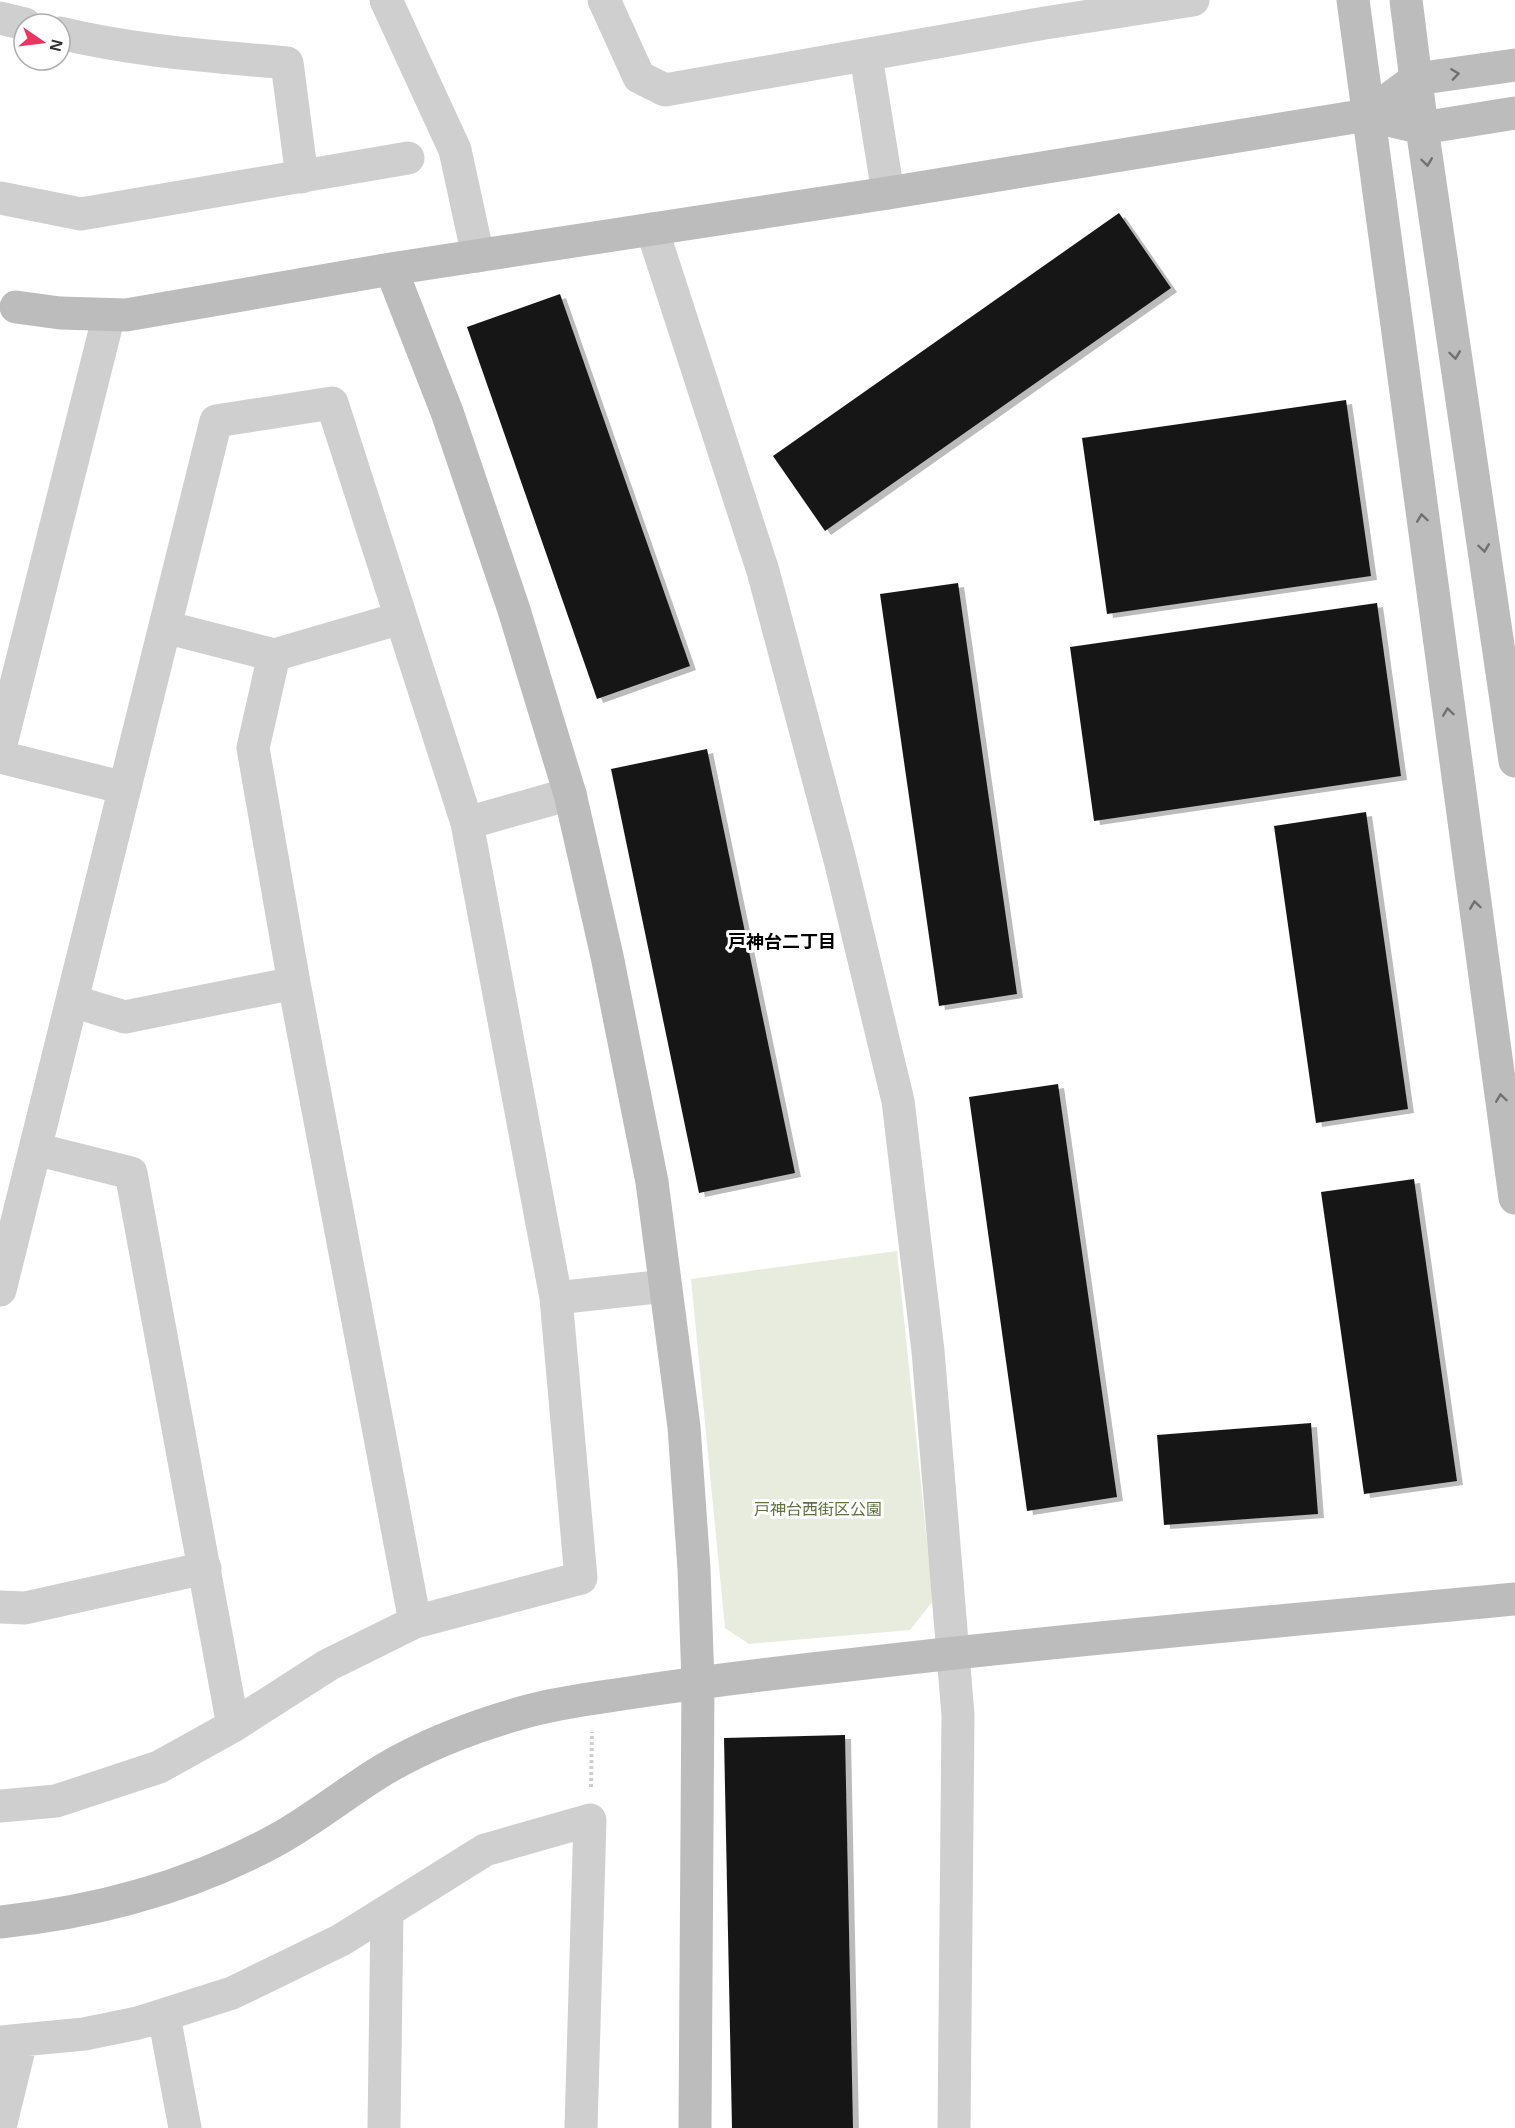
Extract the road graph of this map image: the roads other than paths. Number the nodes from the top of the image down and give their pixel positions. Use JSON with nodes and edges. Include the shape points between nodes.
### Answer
{"nodes":[{"id":1,"x":386,"y":0,"type":"edge"},
{"id":2,"x":604,"y":0,"type":"edge"},
{"id":3,"x":1193,"y":0,"type":"edge"},
{"id":4,"x":1353,"y":0,"type":"edge"},
{"id":5,"x":1406,"y":0,"type":"edge"},
{"id":6,"x":1043,"y":12,"type":"edge"},
{"id":7,"x":72,"y":36,"type":"edge"},
{"id":8,"x":866,"y":56,"type":"junction"},
{"id":9,"x":1515,"y":65,"type":"edge"},
{"id":10,"x":1416,"y":79,"type":"junction"},
{"id":11,"x":1515,"y":114,"type":"edge"},
{"id":12,"x":1367,"y":115,"type":"junction"},
{"id":13,"x":1422,"y":128,"type":"junction"},
{"id":14,"x":408,"y":158,"type":"dead end"},
{"id":15,"x":302,"y":177,"type":"junction"},
{"id":16,"x":888,"y":193,"type":"junction"},
{"id":17,"x":0,"y":198,"type":"edge"},
{"id":18,"x":652,"y":229,"type":"junction"},
{"id":19,"x":477,"y":256,"type":"junction"},
{"id":20,"x":391,"y":269,"type":"junction"},
{"id":21,"x":8,"y":306,"type":"edge"},
{"id":22,"x":109,"y":315,"type":"junction"},
{"id":23,"x":401,"y":618,"type":"junction"},
{"id":24,"x":165,"y":627,"type":"junction"},
{"id":25,"x":274,"y":655,"type":"junction"},
{"id":26,"x":0,"y":748,"type":"edge"},
{"id":27,"x":0,"y":757,"type":"edge"},
{"id":28,"x":1515,"y":761,"type":"edge"},
{"id":29,"x":125,"y":788,"type":"junction"},
{"id":30,"x":570,"y":794,"type":"junction"},
{"id":31,"x":467,"y":823,"type":"junction"},
{"id":32,"x":294,"y":983,"type":"junction"},
{"id":33,"x":72,"y":1001,"type":"junction"},
{"id":34,"x":35,"y":1149,"type":"junction"},
{"id":35,"x":1515,"y":1198,"type":"edge"},
{"id":36,"x":665,"y":1286,"type":"junction"},
{"id":37,"x":0,"y":1290,"type":"edge"},
{"id":38,"x":556,"y":1298,"type":"junction"},
{"id":39,"x":205,"y":1568,"type":"junction"},
{"id":40,"x":1515,"y":1599,"type":"edge"},
{"id":41,"x":0,"y":1607,"type":"edge"},
{"id":42,"x":415,"y":1622,"type":"junction"},
{"id":43,"x":951,"y":1653,"type":"junction"},
{"id":44,"x":698,"y":1682,"type":"junction"},
{"id":45,"x":234,"y":1726,"type":"junction"},
{"id":46,"x":0,"y":1806,"type":"edge"},
{"id":47,"x":387,"y":1912,"type":"junction"},
{"id":48,"x":0,"y":1922,"type":"edge"},
{"id":49,"x":164,"y":2016,"type":"junction"},
{"id":50,"x":11,"y":2042,"type":"edge"},
{"id":51,"x":0,"y":2127,"type":"edge"},
{"id":52,"x":185,"y":2128,"type":"edge"},
{"id":53,"x":384,"y":2128,"type":"edge"},
{"id":54,"x":580,"y":2128,"type":"edge"},
{"id":55,"x":695,"y":2128,"type":"edge"},
{"id":56,"x":954,"y":2128,"type":"edge"}],
"edges":[{"from":1,"to":19,"type":"street","via":[[455,150]]},
{"from":2,"to":8,"type":"street","via":[[639,77],[665,90]]},
{"from":3,"to":6,"type":"street"},
{"from":4,"to":12,"type":"street"},
{"from":5,"to":10,"type":"street"},
{"from":6,"to":8,"type":"street"},
{"from":7,"to":15,"type":"street","via":[[161,51],[287,63]]},
{"from":8,"to":16,"type":"street"},
{"from":10,"to":9,"type":"street","one_way":true},
{"from":10,"to":12,"type":"street"},
{"from":10,"to":13,"type":"street"},
{"from":11,"to":13,"type":"street"},
{"from":12,"to":13,"type":"street"},
{"from":12,"to":16,"type":"street"},
{"from":35,"to":12,"type":"street","one_way":true},
{"from":13,"to":28,"type":"street","one_way":true},
{"from":14,"to":15,"type":"street"},
{"from":15,"to":17,"type":"street","via":[[81,214]]},
{"from":16,"to":18,"type":"street"},
{"from":18,"to":19,"type":"street"},
{"from":18,"to":43,"type":"street","via":[[763,571],[840,860],[898,1101],[928,1352]]},
{"from":19,"to":20,"type":"street"},
{"from":20,"to":22,"type":"street"},
{"from":20,"to":30,"type":"street","via":[[451,423]]},
{"from":21,"to":22,"type":"street"},
{"from":22,"to":26,"type":"street"},
{"from":23,"to":24,"type":"street","via":[[332,403],[216,421]]},
{"from":23,"to":25,"type":"street"},
{"from":23,"to":31,"type":"street"},
{"from":24,"to":25,"type":"street"},
{"from":24,"to":29,"type":"street"},
{"from":25,"to":32,"type":"street","via":[[253,748]]},
{"from":27,"to":29,"type":"street"},
{"from":29,"to":33,"type":"street"},
{"from":30,"to":31,"type":"street"},
{"from":30,"to":36,"type":"street","via":[[633,1081],[652,1182]]},
{"from":31,"to":38,"type":"street"},
{"from":32,"to":33,"type":"street","via":[[125,1017]]},
{"from":32,"to":42,"type":"street"},
{"from":33,"to":34,"type":"street"},
{"from":34,"to":37,"type":"street"},
{"from":34,"to":39,"type":"street","via":[[131,1173]]},
{"from":36,"to":38,"type":"street"},
{"from":36,"to":44,"type":"street","via":[[684,1427]]},
{"from":38,"to":42,"type":"street","via":[[581,1578]]},
{"from":39,"to":41,"type":"street","via":[[25,1608]]},
{"from":39,"to":45,"type":"street"},
{"from":40,"to":43,"type":"street"},
{"from":42,"to":45,"type":"street","via":[[328,1665]]},
{"from":43,"to":44,"type":"street"},
{"from":43,"to":56,"type":"street","via":[[957,1715]]},
{"from":44,"to":48,"type":"street","via":[[528,1711],[462,1731],[425,1746],[365,1781],[278,1839],[205,1874],[85,1910]]},
{"from":44,"to":55,"type":"street"},
{"from":45,"to":46,"type":"street","via":[[159,1767],[56,1801]]},
{"from":47,"to":49,"type":"street","via":[[283,1970],[232,1993]]},
{"from":47,"to":53,"type":"street"},
{"from":47,"to":54,"type":"street","via":[[485,1850],[590,1820]]},
{"from":49,"to":50,"type":"street","via":[[84,2034]]},
{"from":49,"to":52,"type":"street"},
{"from":50,"to":51,"type":"street"}]}
